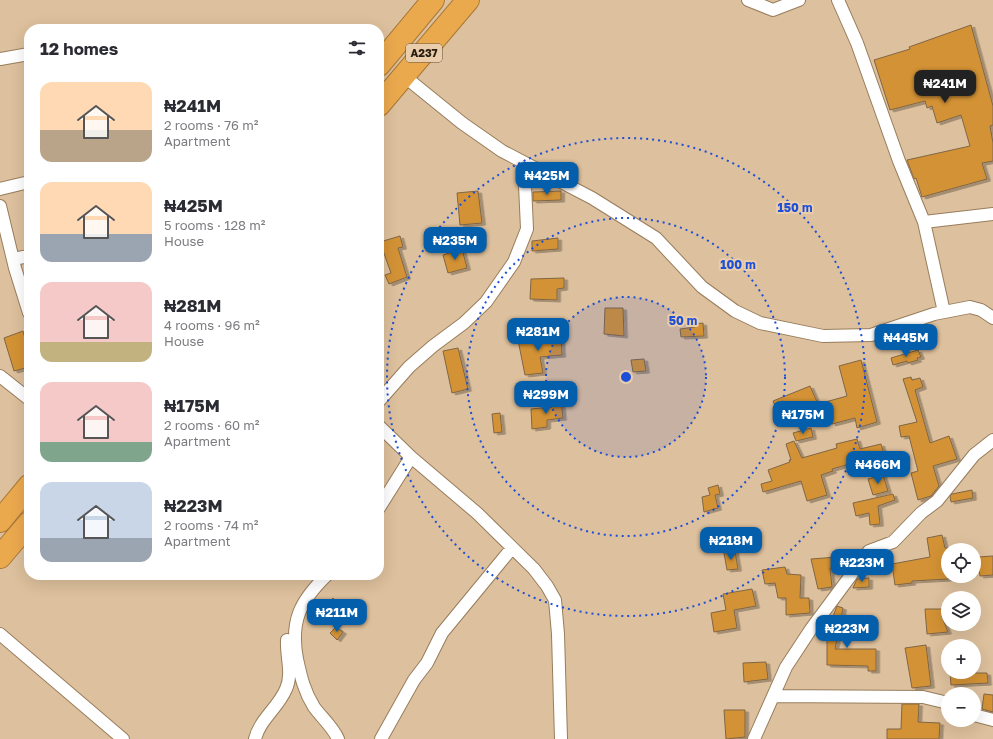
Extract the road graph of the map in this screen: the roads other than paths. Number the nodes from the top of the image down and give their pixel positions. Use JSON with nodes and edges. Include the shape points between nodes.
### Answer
{"nodes":[{"id":1,"x":433,"y":0,"type":"edge"},
{"id":2,"x":468,"y":0,"type":"edge"},
{"id":3,"x":748,"y":0,"type":"edge"},
{"id":4,"x":799,"y":0,"type":"edge"},
{"id":5,"x":838,"y":0,"type":"edge"},
{"id":6,"x":24,"y":55,"type":"edge"},
{"id":7,"x":0,"y":59,"type":"edge"},
{"id":8,"x":384,"y":59,"type":"edge"},
{"id":9,"x":404,"y":76,"type":"junction"},
{"id":10,"x":384,"y":99,"type":"edge"},
{"id":11,"x":524,"y":163,"type":"junction"},
{"id":12,"x":24,"y":183,"type":"edge"},
{"id":13,"x":0,"y":189,"type":"edge"},
{"id":14,"x":0,"y":206,"type":"edge"},
{"id":15,"x":993,"y":214,"type":"edge"},
{"id":16,"x":924,"y":222,"type":"junction"},
{"id":17,"x":24,"y":257,"type":"edge"},
{"id":18,"x":14,"y":260,"type":"junction"},
{"id":19,"x":24,"y":295,"type":"edge"},
{"id":20,"x":944,"y":312,"type":"junction"},
{"id":21,"x":993,"y":318,"type":"edge"},
{"id":22,"x":0,"y":376,"type":"edge"},
{"id":23,"x":24,"y":395,"type":"edge"},
{"id":24,"x":384,"y":395,"type":"edge"},
{"id":25,"x":384,"y":431,"type":"edge"},
{"id":26,"x":993,"y":440,"type":"edge"},
{"id":27,"x":411,"y":457,"type":"junction"},
{"id":28,"x":24,"y":492,"type":"edge"},
{"id":29,"x":384,"y":500,"type":"edge"},
{"id":30,"x":0,"y":521,"type":"edge"},
{"id":31,"x":24,"y":529,"type":"edge"},
{"id":32,"x":512,"y":548,"type":"junction"},
{"id":33,"x":0,"y":557,"type":"edge"},
{"id":34,"x":322,"y":580,"type":"edge"},
{"id":35,"x":295,"y":626,"type":"junction"},
{"id":36,"x":0,"y":634,"type":"edge"},
{"id":37,"x":774,"y":696,"type":"junction"},
{"id":38,"x":941,"y":701,"type":"edge"},
{"id":39,"x":981,"y":717,"type":"edge"},
{"id":40,"x":993,"y":720,"type":"edge"},
{"id":41,"x":123,"y":739,"type":"edge"},
{"id":42,"x":255,"y":739,"type":"edge"},
{"id":43,"x":338,"y":739,"type":"edge"},
{"id":44,"x":381,"y":739,"type":"edge"},
{"id":45,"x":561,"y":739,"type":"edge"},
{"id":46,"x":754,"y":739,"type":"edge"}],
"edges":[{"from":1,"to":8,"type":"highway","number":"A237"},
{"from":2,"to":9,"type":"highway","number":"A237"},
{"from":3,"to":4,"type":"street","via":[[773,10]]},
{"from":5,"to":16,"type":"street","via":[[857,43],[899,161]]},
{"from":6,"to":7,"type":"street"},
{"from":9,"to":10,"type":"highway","number":"A237"},
{"from":9,"to":11,"type":"street","via":[[462,123]]},
{"from":11,"to":20,"type":"street","via":[[592,198],[656,238],[702,287],[735,311],[760,323],[823,336],[871,334]]},
{"from":11,"to":24,"type":"street","via":[[527,229],[514,262],[486,302],[409,367]]},
{"from":12,"to":13,"type":"street"},
{"from":14,"to":18,"type":"street"},
{"from":15,"to":16,"type":"street"},
{"from":16,"to":20,"type":"street"},
{"from":17,"to":18,"type":"street"},
{"from":18,"to":19,"type":"street"},
{"from":20,"to":21,"type":"street","via":[[970,307],[981,310]]},
{"from":22,"to":23,"type":"street"},
{"from":25,"to":27,"type":"street"},
{"from":26,"to":37,"type":"street","via":[[974,455],[936,501],[893,542],[869,551],[786,667]]},
{"from":27,"to":29,"type":"street"},
{"from":27,"to":32,"type":"street"},
{"from":28,"to":30,"type":"highway"},
{"from":31,"to":33,"type":"highway"},
{"from":32,"to":44,"type":"street","via":[[442,633]]},
{"from":32,"to":45,"type":"street","via":[[534,569],[555,600]]},
{"from":34,"to":35,"type":"street","via":[[305,598]]},
{"from":35,"to":42,"type":"street","via":[[287,635],[289,675],[286,690],[259,727]]},
{"from":35,"to":43,"type":"street","via":[[294,648],[305,691]]},
{"from":36,"to":41,"type":"street"},
{"from":37,"to":38,"type":"street","via":[[923,697]]},
{"from":37,"to":46,"type":"street"},
{"from":39,"to":40,"type":"street"}]}
